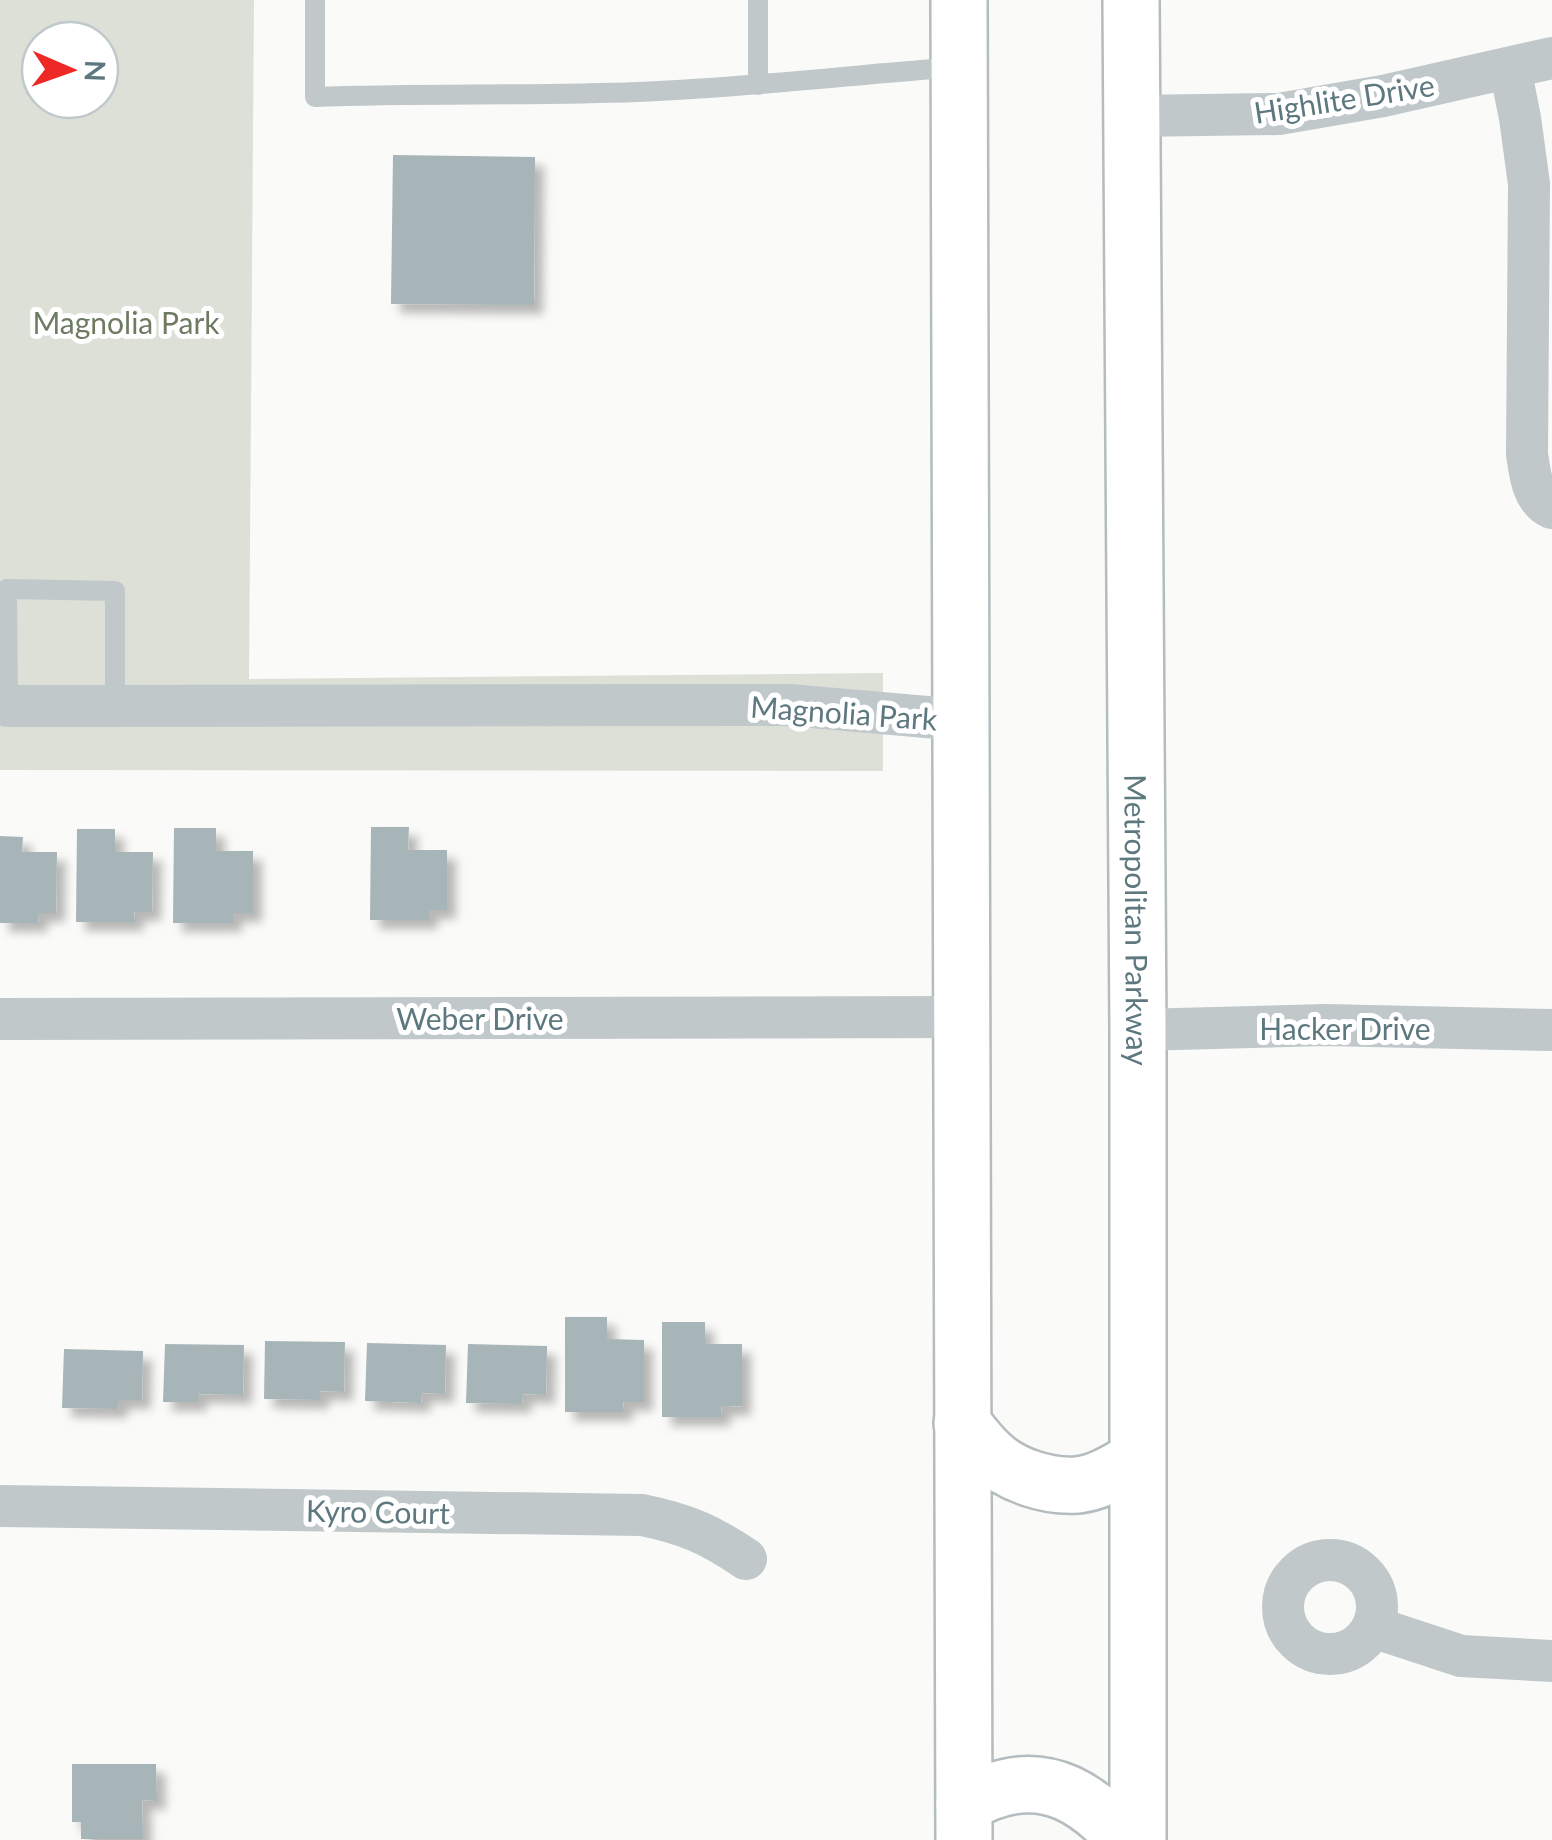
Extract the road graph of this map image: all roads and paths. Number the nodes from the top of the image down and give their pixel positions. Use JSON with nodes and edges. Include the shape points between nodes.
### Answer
{"nodes":[{"id":1,"x":315,"y":0,"type":"edge"},
{"id":2,"x":758,"y":0,"type":"edge"},
{"id":3,"x":959,"y":0,"type":"edge"},
{"id":4,"x":1132,"y":0,"type":"edge"},
{"id":5,"x":1552,"y":58,"type":"edge"},
{"id":6,"x":960,"y":67,"type":"junction"},
{"id":7,"x":1510,"y":68,"type":"junction"},
{"id":8,"x":758,"y":85,"type":"junction"},
{"id":9,"x":1133,"y":116,"type":"junction"},
{"id":10,"x":1552,"y":508,"type":"edge"},
{"id":11,"x":8,"y":706,"type":"joint"},
{"id":12,"x":116,"y":706,"type":"junction"},
{"id":13,"x":961,"y":720,"type":"junction"},
{"id":14,"x":961,"y":1017,"type":"junction"},
{"id":15,"x":0,"y":1019,"type":"edge"},
{"id":16,"x":1138,"y":1030,"type":"junction"},
{"id":17,"x":1552,"y":1030,"type":"edge"},
{"id":18,"x":962,"y":1424,"type":"junction"},
{"id":19,"x":1136,"y":1460,"type":"junction"},
{"id":20,"x":0,"y":1506,"type":"edge"},
{"id":21,"x":746,"y":1559,"type":"dead end"},
{"id":22,"x":1372,"y":1627,"type":"dead end"},
{"id":23,"x":1552,"y":1662,"type":"edge"},
{"id":24,"x":964,"y":1822,"type":"edge"},
{"id":25,"x":1126,"y":1840,"type":"edge"},
{"id":26,"x":1138,"y":1840,"type":"edge"}],
"edges":[{"from":1,"to":8,"type":"lane","via":[[314,97]]},
{"from":2,"to":8,"type":"lane"},
{"from":3,"to":6,"type":"main road"},
{"from":4,"to":9,"type":"main road","name":"Metropolitan Parkway"},
{"from":5,"to":7,"type":"street","name":"Highlite Drive"},
{"from":6,"to":8,"type":"lane"},
{"from":6,"to":13,"type":"main road"},
{"from":7,"to":9,"type":"street","name":"Highlite Drive","via":[[1278,114]]},
{"from":7,"to":10,"type":"street","via":[[1529,184],[1526,454],[1532,484]]},
{"from":9,"to":16,"type":"main road","name":"Metropolitan Parkway"},
{"from":11,"to":12,"type":"street","name":"Magnolia Park"},
{"from":11,"to":12,"type":"lane","via":[[7,589],[115,591]]},
{"from":12,"to":13,"type":"street","name":"Magnolia Park","via":[[789,705]]},
{"from":13,"to":14,"type":"main road"},
{"from":14,"to":15,"type":"street","name":"Weber Drive"},
{"from":14,"to":18,"type":"main road"},
{"from":16,"to":17,"type":"street","name":"Hacker Drive"},
{"from":16,"to":19,"type":"main road","name":"Metropolitan Parkway"},
{"from":18,"to":19,"type":"main road","via":[[991,1456],[1049,1484],[1092,1481]]},
{"from":18,"to":24,"type":"main road"},
{"from":19,"to":26,"type":"main road","name":"Metropolitan Parkway"},
{"from":20,"to":21,"type":"street","name":"Kyro Court","via":[[642,1515],[680,1522]]},
{"from":22,"to":23,"type":"street","via":[[1462,1656]]},
{"from":24,"to":25,"type":"main road","via":[[994,1790],[1029,1784],[1082,1799]]}]}
